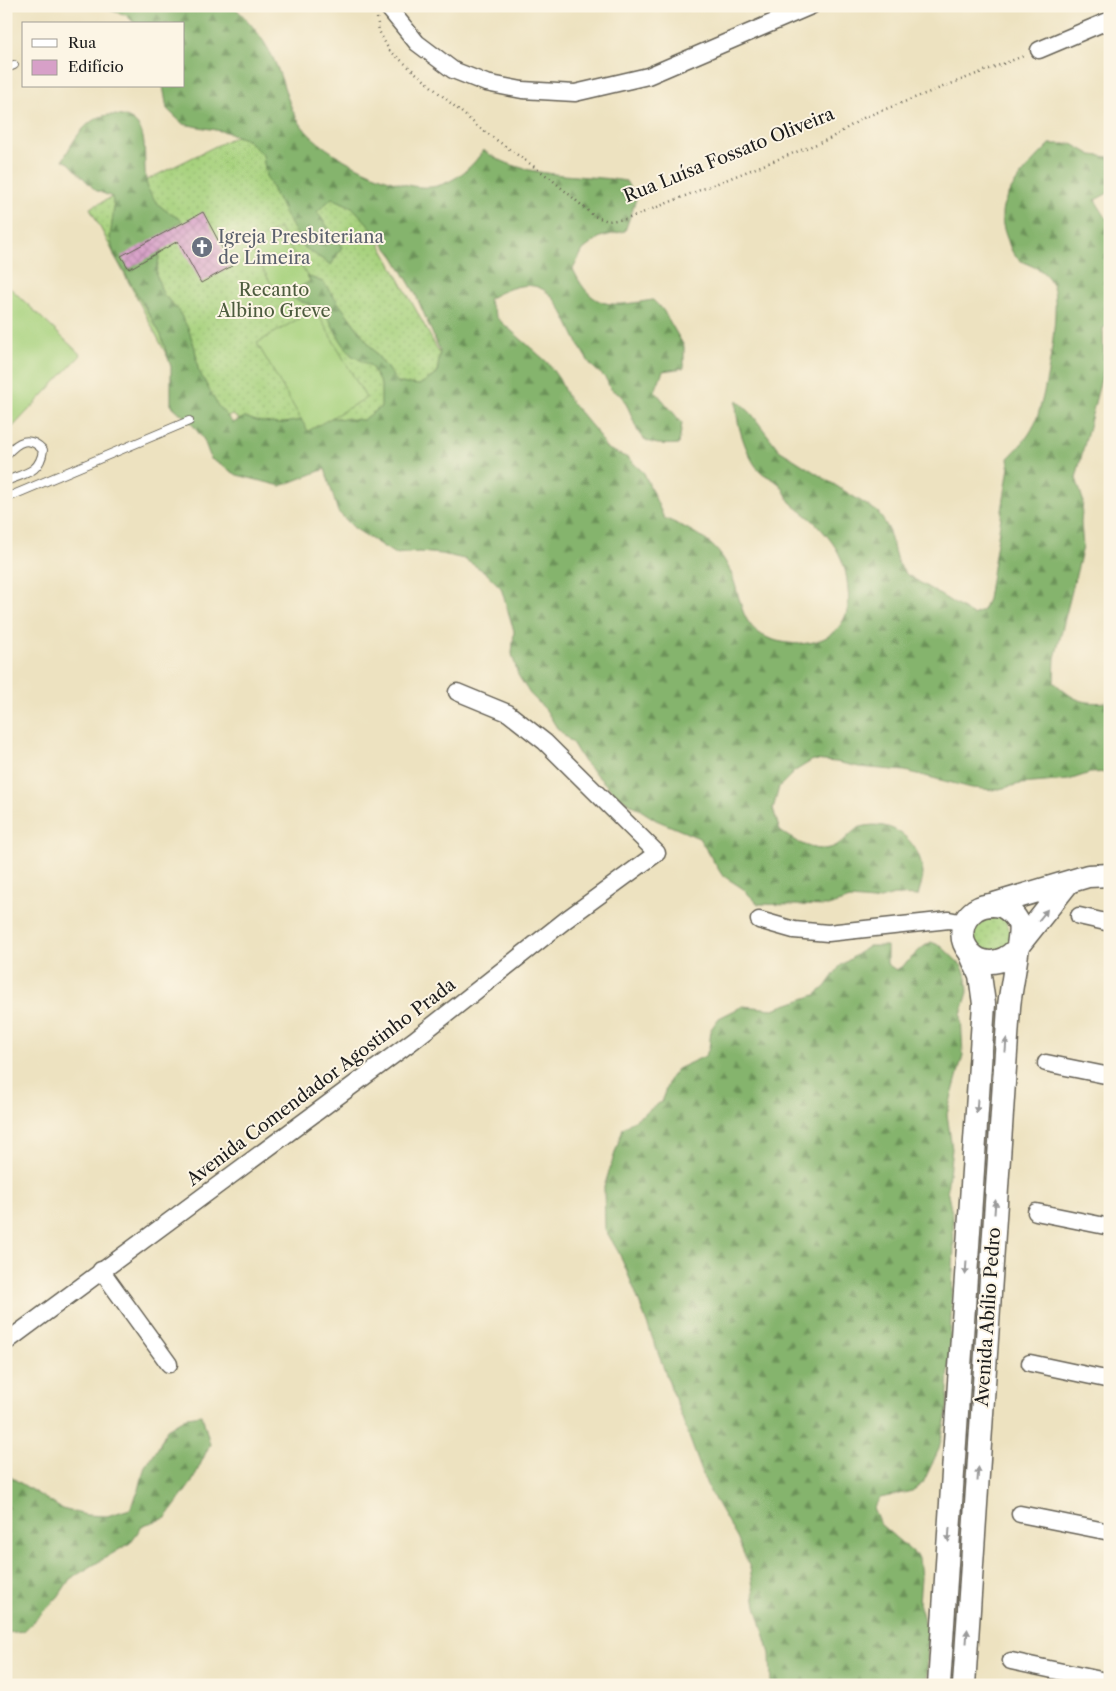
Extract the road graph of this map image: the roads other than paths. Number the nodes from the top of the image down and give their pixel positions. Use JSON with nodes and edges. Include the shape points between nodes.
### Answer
{"nodes":[{"id":1,"x":812,"y":6,"type":"edge"},
{"id":2,"x":382,"y":11,"type":"edge"},
{"id":3,"x":1110,"y":20,"type":"edge"},
{"id":4,"x":1039,"y":50,"type":"road end"},
{"id":5,"x":189,"y":421,"type":"dead end"},
{"id":6,"x":6,"y":455,"type":"edge"},
{"id":7,"x":6,"y":481,"type":"edge"},
{"id":8,"x":6,"y":498,"type":"edge"},
{"id":9,"x":457,"y":692,"type":"dead end"},
{"id":10,"x":1110,"y":875,"type":"edge"},
{"id":11,"x":1068,"y":883,"type":"junction"},
{"id":12,"x":991,"y":904,"type":"junction"},
{"id":13,"x":1079,"y":916,"type":"dead end"},
{"id":14,"x":759,"y":920,"type":"dead end"},
{"id":15,"x":1110,"y":922,"type":"edge"},
{"id":16,"x":964,"y":923,"type":"junction"},
{"id":17,"x":1017,"y":948,"type":"junction"},
{"id":18,"x":971,"y":955,"type":"junction"},
{"id":19,"x":1046,"y":1063,"type":"dead end"},
{"id":20,"x":1110,"y":1076,"type":"edge"},
{"id":21,"x":1036,"y":1212,"type":"dead end"},
{"id":22,"x":1110,"y":1227,"type":"edge"},
{"id":23,"x":101,"y":1270,"type":"junction"},
{"id":24,"x":6,"y":1342,"type":"edge"},
{"id":25,"x":1030,"y":1363,"type":"dead end"},
{"id":26,"x":169,"y":1364,"type":"dead end"},
{"id":27,"x":1110,"y":1380,"type":"edge"},
{"id":28,"x":1020,"y":1514,"type":"dead end"},
{"id":29,"x":1110,"y":1532,"type":"edge"},
{"id":30,"x":1011,"y":1661,"type":"dead end"},
{"id":31,"x":1110,"y":1682,"type":"edge"},
{"id":32,"x":939,"y":1685,"type":"edge"},
{"id":33,"x":964,"y":1685,"type":"edge"}],
"edges":[{"from":1,"to":2,"type":"street","via":[[648,76],[575,93],[522,90],[486,83],[452,70]]},
{"from":3,"to":4,"type":"street"},
{"from":5,"to":8,"type":"lane"},
{"from":6,"to":7,"type":"lane","via":[[16,443],[28,440],[43,450],[42,460],[36,469]]},
{"from":9,"to":23,"type":"street","name":"Avenida Comendador Agostinho Prada","via":[[508,713],[545,742],[657,853],[567,919],[414,1040]]},
{"from":10,"to":11,"type":"street","via":[[1088,876]]},
{"from":11,"to":12,"type":"street"},
{"from":17,"to":11,"type":"street","one_way":true},
{"from":12,"to":16,"type":"street","via":[[970,914]]},
{"from":12,"to":17,"type":"street","via":[[1003,907],[1016,918],[1021,934]]},
{"from":13,"to":15,"type":"street"},
{"from":14,"to":16,"type":"street","via":[[794,930],[828,933],[949,920]]},
{"from":16,"to":18,"type":"street","via":[[964,946]]},
{"from":17,"to":18,"type":"street","via":[[1007,959],[995,963],[982,962]]},
{"from":33,"to":17,"type":"street","name":"Avenida Abílio Pedro","one_way":true,"via":[[1009,1007]]},
{"from":18,"to":32,"type":"street","name":"Avenida Abílio Pedro","one_way":true,"via":[[980,975],[984,1004]]},
{"from":19,"to":20,"type":"street"},
{"from":21,"to":22,"type":"street"},
{"from":23,"to":24,"type":"street","name":"Avenida Comendador Agostinho Prada"},
{"from":23,"to":26,"type":"street"},
{"from":25,"to":27,"type":"street"},
{"from":28,"to":29,"type":"street"},
{"from":30,"to":31,"type":"street"}]}
